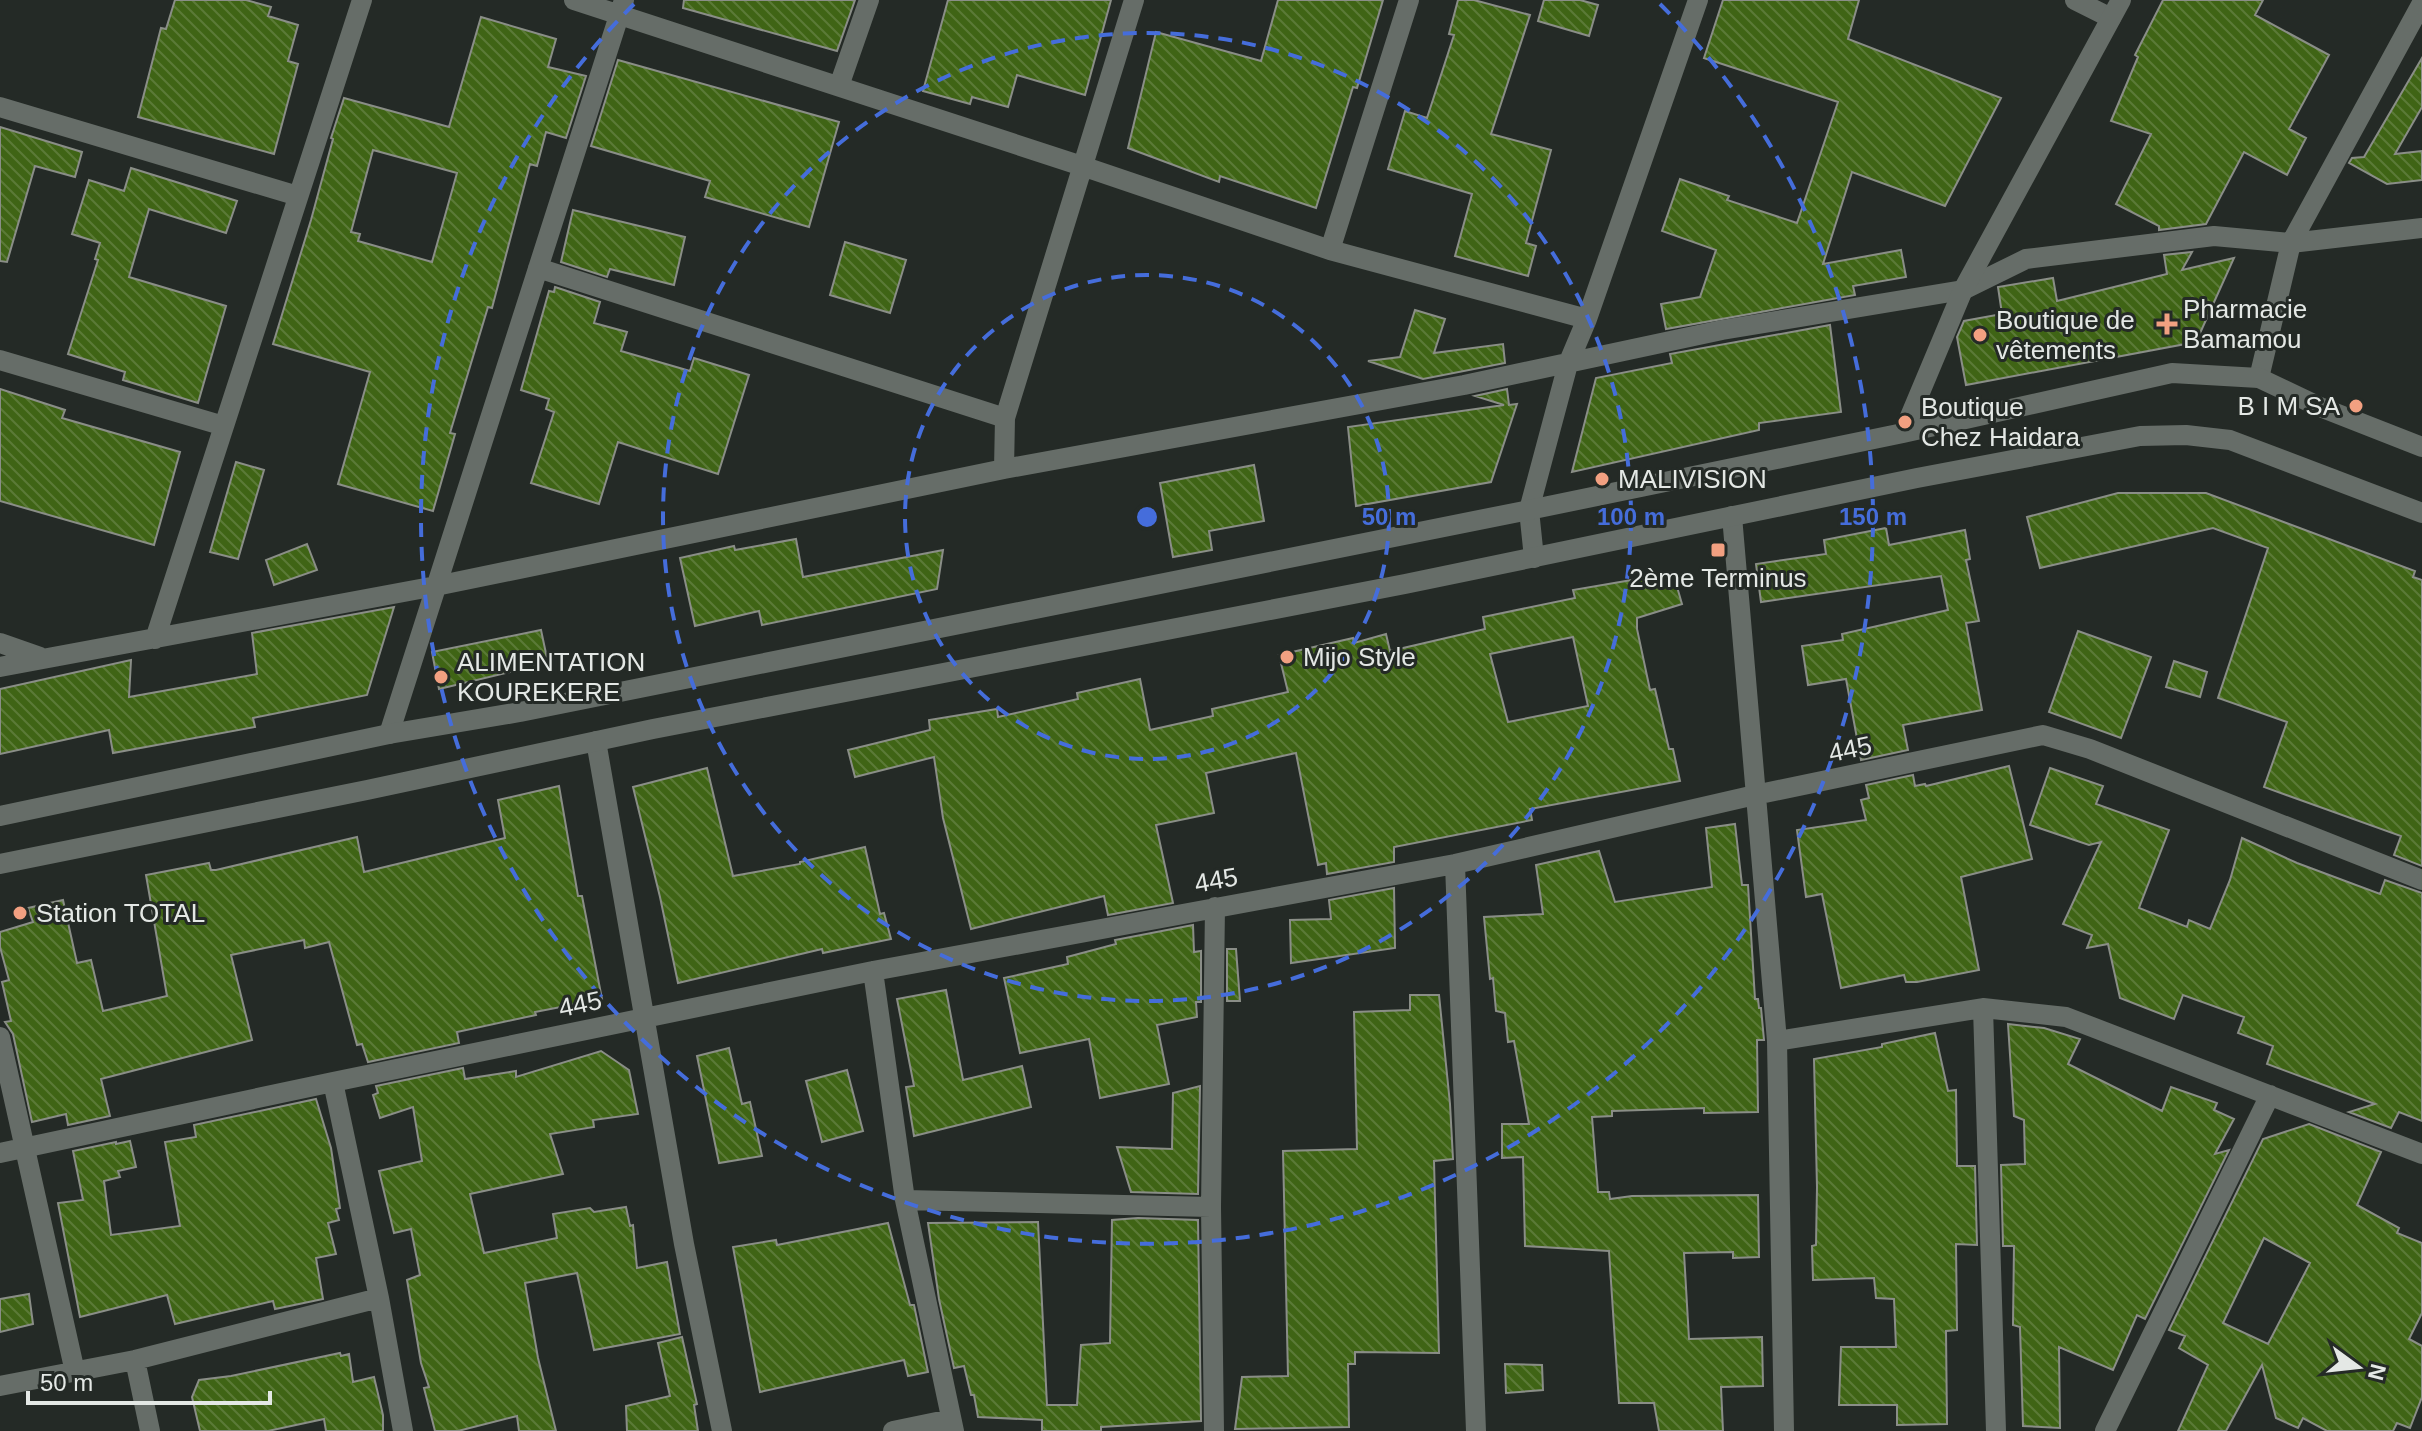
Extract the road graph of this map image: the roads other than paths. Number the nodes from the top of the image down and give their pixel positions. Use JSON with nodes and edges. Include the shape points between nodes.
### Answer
{"nodes":[{"id":1,"x":362,"y":0,"type":"edge"},
{"id":2,"x":574,"y":0,"type":"edge"},
{"id":3,"x":869,"y":0,"type":"edge"},
{"id":4,"x":1134,"y":0,"type":"edge"},
{"id":5,"x":1409,"y":0,"type":"edge"},
{"id":6,"x":1698,"y":0,"type":"edge"},
{"id":7,"x":2075,"y":0,"type":"edge"},
{"id":8,"x":2422,"y":3,"type":"edge"},
{"id":9,"x":622,"y":7,"type":"edge"},
{"id":10,"x":2116,"y":9,"type":"edge"},
{"id":11,"x":839,"y":86,"type":"junction"},
{"id":12,"x":0,"y":107,"type":"edge"},
{"id":13,"x":1082,"y":166,"type":"junction"},
{"id":14,"x":298,"y":196,"type":"junction"},
{"id":15,"x":2422,"y":228,"type":"edge"},
{"id":16,"x":2291,"y":243,"type":"junction"},
{"id":17,"x":1330,"y":250,"type":"junction"},
{"id":18,"x":538,"y":268,"type":"junction"},
{"id":19,"x":1963,"y":290,"type":"junction"},
{"id":20,"x":1587,"y":319,"type":"junction"},
{"id":21,"x":0,"y":360,"type":"edge"},
{"id":22,"x":1568,"y":364,"type":"junction"},
{"id":23,"x":2259,"y":378,"type":"junction"},
{"id":24,"x":1005,"y":418,"type":"junction"},
{"id":25,"x":224,"y":426,"type":"junction"},
{"id":26,"x":1903,"y":433,"type":"junction"},
{"id":27,"x":2422,"y":447,"type":"edge"},
{"id":28,"x":1004,"y":469,"type":"junction"},
{"id":29,"x":1529,"y":510,"type":"junction"},
{"id":30,"x":2422,"y":513,"type":"edge"},
{"id":31,"x":1732,"y":516,"type":"junction"},
{"id":32,"x":1534,"y":558,"type":"junction"},
{"id":33,"x":436,"y":586,"type":"junction"},
{"id":34,"x":155,"y":639,"type":"junction"},
{"id":35,"x":0,"y":643,"type":"edge"},
{"id":36,"x":44,"y":659,"type":"junction"},
{"id":37,"x":0,"y":667,"type":"edge"},
{"id":38,"x":389,"y":734,"type":"junction"},
{"id":39,"x":596,"y":741,"type":"junction"},
{"id":40,"x":1755,"y":795,"type":"junction"},
{"id":41,"x":0,"y":816,"type":"edge"},
{"id":42,"x":0,"y":864,"type":"edge"},
{"id":43,"x":1455,"y":864,"type":"junction"},
{"id":44,"x":2422,"y":880,"type":"edge"},
{"id":45,"x":1215,"y":907,"type":"junction"},
{"id":46,"x":873,"y":971,"type":"junction"},
{"id":47,"x":1983,"y":1008,"type":"junction"},
{"id":48,"x":644,"y":1018,"type":"junction"},
{"id":49,"x":0,"y":1037,"type":"edge"},
{"id":50,"x":1777,"y":1041,"type":"junction"},
{"id":51,"x":333,"y":1082,"type":"junction"},
{"id":52,"x":2270,"y":1095,"type":"junction"},
{"id":53,"x":26,"y":1148,"type":"junction"},
{"id":54,"x":0,"y":1153,"type":"edge"},
{"id":55,"x":2422,"y":1154,"type":"edge"},
{"id":56,"x":905,"y":1200,"type":"junction"},
{"id":57,"x":1211,"y":1207,"type":"junction"},
{"id":58,"x":379,"y":1298,"type":"junction"},
{"id":59,"x":135,"y":1360,"type":"junction"},
{"id":60,"x":75,"y":1372,"type":"junction"},
{"id":61,"x":0,"y":1386,"type":"edge"},
{"id":62,"x":952,"y":1425,"type":"edge"},
{"id":63,"x":150,"y":1431,"type":"edge"},
{"id":64,"x":403,"y":1431,"type":"edge"},
{"id":65,"x":722,"y":1431,"type":"edge"},
{"id":66,"x":893,"y":1431,"type":"edge"},
{"id":67,"x":1214,"y":1431,"type":"edge"},
{"id":68,"x":1476,"y":1431,"type":"edge"},
{"id":69,"x":1784,"y":1431,"type":"edge"},
{"id":70,"x":1996,"y":1431,"type":"edge"},
{"id":71,"x":2105,"y":1431,"type":"edge"}],
"edges":[{"from":1,"to":14,"type":"street"},
{"from":2,"to":9,"type":"street"},
{"from":3,"to":11,"type":"street"},
{"from":4,"to":13,"type":"street"},
{"from":5,"to":17,"type":"street"},
{"from":6,"to":20,"type":"street"},
{"from":7,"to":10,"type":"street"},
{"from":8,"to":16,"type":"street"},
{"from":9,"to":11,"type":"street"},
{"from":9,"to":18,"type":"street"},
{"from":10,"to":19,"type":"street"},
{"from":11,"to":13,"type":"street"},
{"from":12,"to":14,"type":"street"},
{"from":13,"to":17,"type":"street"},
{"from":13,"to":24,"type":"street"},
{"from":14,"to":25,"type":"street"},
{"from":15,"to":16,"type":"street"},
{"from":16,"to":19,"type":"street","via":[[2214,236],[2026,259]]},
{"from":16,"to":23,"type":"street"},
{"from":17,"to":20,"type":"street"},
{"from":18,"to":24,"type":"street"},
{"from":18,"to":33,"type":"street"},
{"from":19,"to":22,"type":"street","via":[[1722,330]]},
{"from":19,"to":26,"type":"street"},
{"from":20,"to":22,"type":"street"},
{"from":21,"to":25,"type":"street"},
{"from":22,"to":28,"type":"street"},
{"from":22,"to":29,"type":"street"},
{"from":23,"to":26,"type":"street","via":[[2172,373]]},
{"from":23,"to":27,"type":"street"},
{"from":24,"to":28,"type":"street"},
{"from":25,"to":34,"type":"street"},
{"from":26,"to":29,"type":"street"},
{"from":28,"to":33,"type":"street"},
{"from":29,"to":32,"type":"street"},
{"from":29,"to":38,"type":"street"},
{"from":30,"to":31,"type":"street","via":[[2230,440],[2186,435],[2140,436]]},
{"from":31,"to":32,"type":"street"},
{"from":31,"to":40,"type":"street"},
{"from":32,"to":39,"type":"street"},
{"from":33,"to":34,"type":"street"},
{"from":33,"to":38,"type":"street"},
{"from":34,"to":36,"type":"street"},
{"from":35,"to":36,"type":"street"},
{"from":36,"to":37,"type":"street"},
{"from":38,"to":41,"type":"street"},
{"from":39,"to":42,"type":"street"},
{"from":39,"to":48,"type":"street"},
{"from":40,"to":43,"type":"street","name":"445"},
{"from":40,"to":44,"type":"street","name":"445","via":[[2043,735]]},
{"from":40,"to":50,"type":"street"},
{"from":43,"to":45,"type":"street","name":"445"},
{"from":43,"to":68,"type":"street"},
{"from":45,"to":46,"type":"street","name":"445"},
{"from":45,"to":57,"type":"street"},
{"from":46,"to":48,"type":"street","name":"445"},
{"from":46,"to":56,"type":"street"},
{"from":47,"to":50,"type":"street"},
{"from":47,"to":52,"type":"street","via":[[2066,1017]]},
{"from":47,"to":70,"type":"street"},
{"from":48,"to":51,"type":"street","name":"445"},
{"from":48,"to":65,"type":"street"},
{"from":49,"to":53,"type":"street"},
{"from":50,"to":69,"type":"street"},
{"from":51,"to":53,"type":"street","name":"445"},
{"from":51,"to":58,"type":"street"},
{"from":52,"to":55,"type":"street"},
{"from":52,"to":71,"type":"street"},
{"from":53,"to":54,"type":"street","name":"445"},
{"from":53,"to":60,"type":"street"},
{"from":56,"to":57,"type":"street"},
{"from":56,"to":62,"type":"street"},
{"from":57,"to":67,"type":"street"},
{"from":58,"to":59,"type":"street"},
{"from":58,"to":64,"type":"street"},
{"from":59,"to":60,"type":"street"},
{"from":59,"to":63,"type":"street"},
{"from":60,"to":61,"type":"street"},
{"from":62,"to":66,"type":"street"}]}
